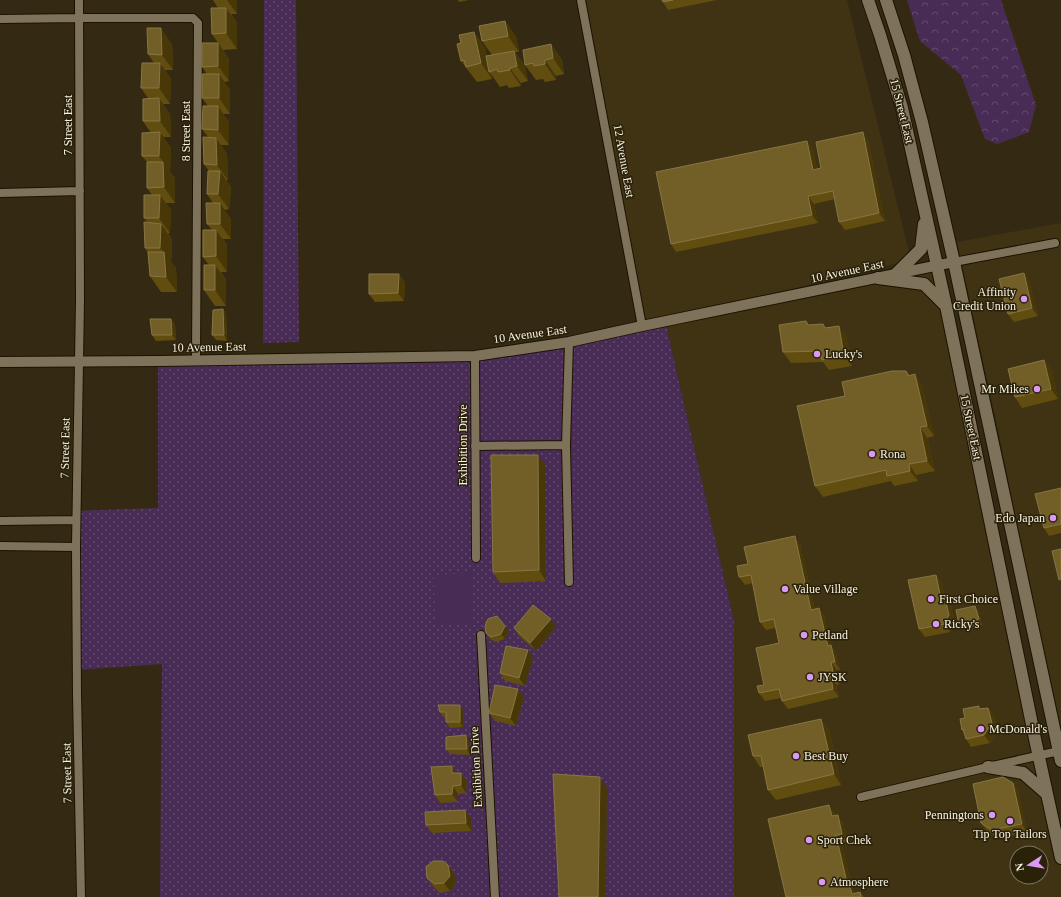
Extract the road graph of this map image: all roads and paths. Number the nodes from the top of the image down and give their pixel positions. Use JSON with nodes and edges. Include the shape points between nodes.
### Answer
{"nodes":[{"id":1,"x":79,"y":0,"type":"edge"},
{"id":2,"x":582,"y":0,"type":"edge"},
{"id":3,"x":868,"y":0,"type":"edge"},
{"id":4,"x":886,"y":0,"type":"edge"},
{"id":5,"x":79,"y":18,"type":"junction"},
{"id":6,"x":0,"y":19,"type":"edge"},
{"id":7,"x":80,"y":191,"type":"junction"},
{"id":8,"x":0,"y":193,"type":"edge"},
{"id":9,"x":925,"y":211,"type":"junction"},
{"id":10,"x":1055,"y":243,"type":"dead end"},
{"id":11,"x":954,"y":262,"type":"junction"},
{"id":12,"x":936,"y":266,"type":"junction"},
{"id":13,"x":896,"y":274,"type":"junction"},
{"id":14,"x":878,"y":278,"type":"junction"},
{"id":15,"x":946,"y":306,"type":"junction"},
{"id":16,"x":642,"y":326,"type":"junction"},
{"id":17,"x":569,"y":342,"type":"junction"},
{"id":18,"x":475,"y":356,"type":"junction"},
{"id":19,"x":196,"y":360,"type":"junction"},
{"id":20,"x":79,"y":361,"type":"junction"},
{"id":21,"x":0,"y":362,"type":"edge"},
{"id":22,"x":475,"y":446,"type":"junction"},
{"id":23,"x":566,"y":446,"type":"junction"},
{"id":24,"x":76,"y":520,"type":"junction"},
{"id":25,"x":0,"y":521,"type":"edge"},
{"id":26,"x":0,"y":546,"type":"edge"},
{"id":27,"x":76,"y":547,"type":"junction"},
{"id":28,"x":476,"y":558,"type":"dead end"},
{"id":29,"x":569,"y":582,"type":"dead end"},
{"id":30,"x":481,"y":635,"type":"dead end"},
{"id":31,"x":1039,"y":756,"type":"junction"},
{"id":32,"x":1060,"y":756,"type":"edge"},
{"id":33,"x":988,"y":767,"type":"junction"},
{"id":34,"x":1047,"y":794,"type":"junction"},
{"id":35,"x":861,"y":797,"type":"dead end"},
{"id":36,"x":1061,"y":858,"type":"edge"},
{"id":37,"x":81,"y":897,"type":"edge"},
{"id":38,"x":495,"y":897,"type":"edge"}],
"edges":[{"from":1,"to":5,"type":"street","name":"7 Street East"},
{"from":2,"to":16,"type":"street","name":"12 Avenue East"},
{"from":3,"to":9,"type":"main road","name":"15 Street East","via":[[902,108]]},
{"from":4,"to":11,"type":"main road","name":"15 Street East","via":[[922,122]]},
{"from":5,"to":6,"type":"street"},
{"from":5,"to":7,"type":"street","name":"7 Street East"},
{"from":5,"to":19,"type":"street","name":"8 Street East","via":[[192,18],[198,23]]},
{"from":7,"to":8,"type":"street"},
{"from":7,"to":20,"type":"street","name":"7 Street East"},
{"from":9,"to":12,"type":"main road","name":"15 Street East"},
{"from":9,"to":13,"type":"main road","via":[[921,249]]},
{"from":10,"to":11,"type":"street","name":"10 Avenue East"},
{"from":11,"to":12,"type":"street","name":"10 Avenue East"},
{"from":11,"to":32,"type":"main road","name":"15 Street East"},
{"from":12,"to":13,"type":"street","name":"10 Avenue East"},
{"from":12,"to":15,"type":"main road","name":"15 Street East"},
{"from":13,"to":14,"type":"street","name":"10 Avenue East"},
{"from":14,"to":15,"type":"main road","via":[[924,284]]},
{"from":14,"to":16,"type":"street","name":"10 Avenue East"},
{"from":15,"to":31,"type":"main road","name":"15 Street East"},
{"from":16,"to":17,"type":"street","name":"10 Avenue East"},
{"from":17,"to":18,"type":"street","name":"10 Avenue East"},
{"from":17,"to":23,"type":"street"},
{"from":18,"to":19,"type":"street","name":"10 Avenue East"},
{"from":18,"to":22,"type":"street","name":"Exhibition Drive"},
{"from":19,"to":20,"type":"street","name":"10 Avenue East"},
{"from":20,"to":21,"type":"street","name":"10 Avenue East"},
{"from":20,"to":24,"type":"street","name":"7 Street East"},
{"from":22,"to":23,"type":"street"},
{"from":22,"to":28,"type":"street","name":"Exhibition Drive"},
{"from":23,"to":29,"type":"street"},
{"from":24,"to":25,"type":"street"},
{"from":24,"to":27,"type":"street","name":"7 Street East"},
{"from":26,"to":27,"type":"street"},
{"from":27,"to":37,"type":"street","name":"7 Street East"},
{"from":30,"to":38,"type":"street","name":"Exhibition Drive"},
{"from":31,"to":32,"type":"street"},
{"from":31,"to":33,"type":"street"},
{"from":31,"to":34,"type":"main road","name":"15 Street East"},
{"from":33,"to":34,"type":"main road","via":[[1023,773]]},
{"from":33,"to":35,"type":"street"},
{"from":34,"to":36,"type":"main road","name":"15 Street East"}]}
